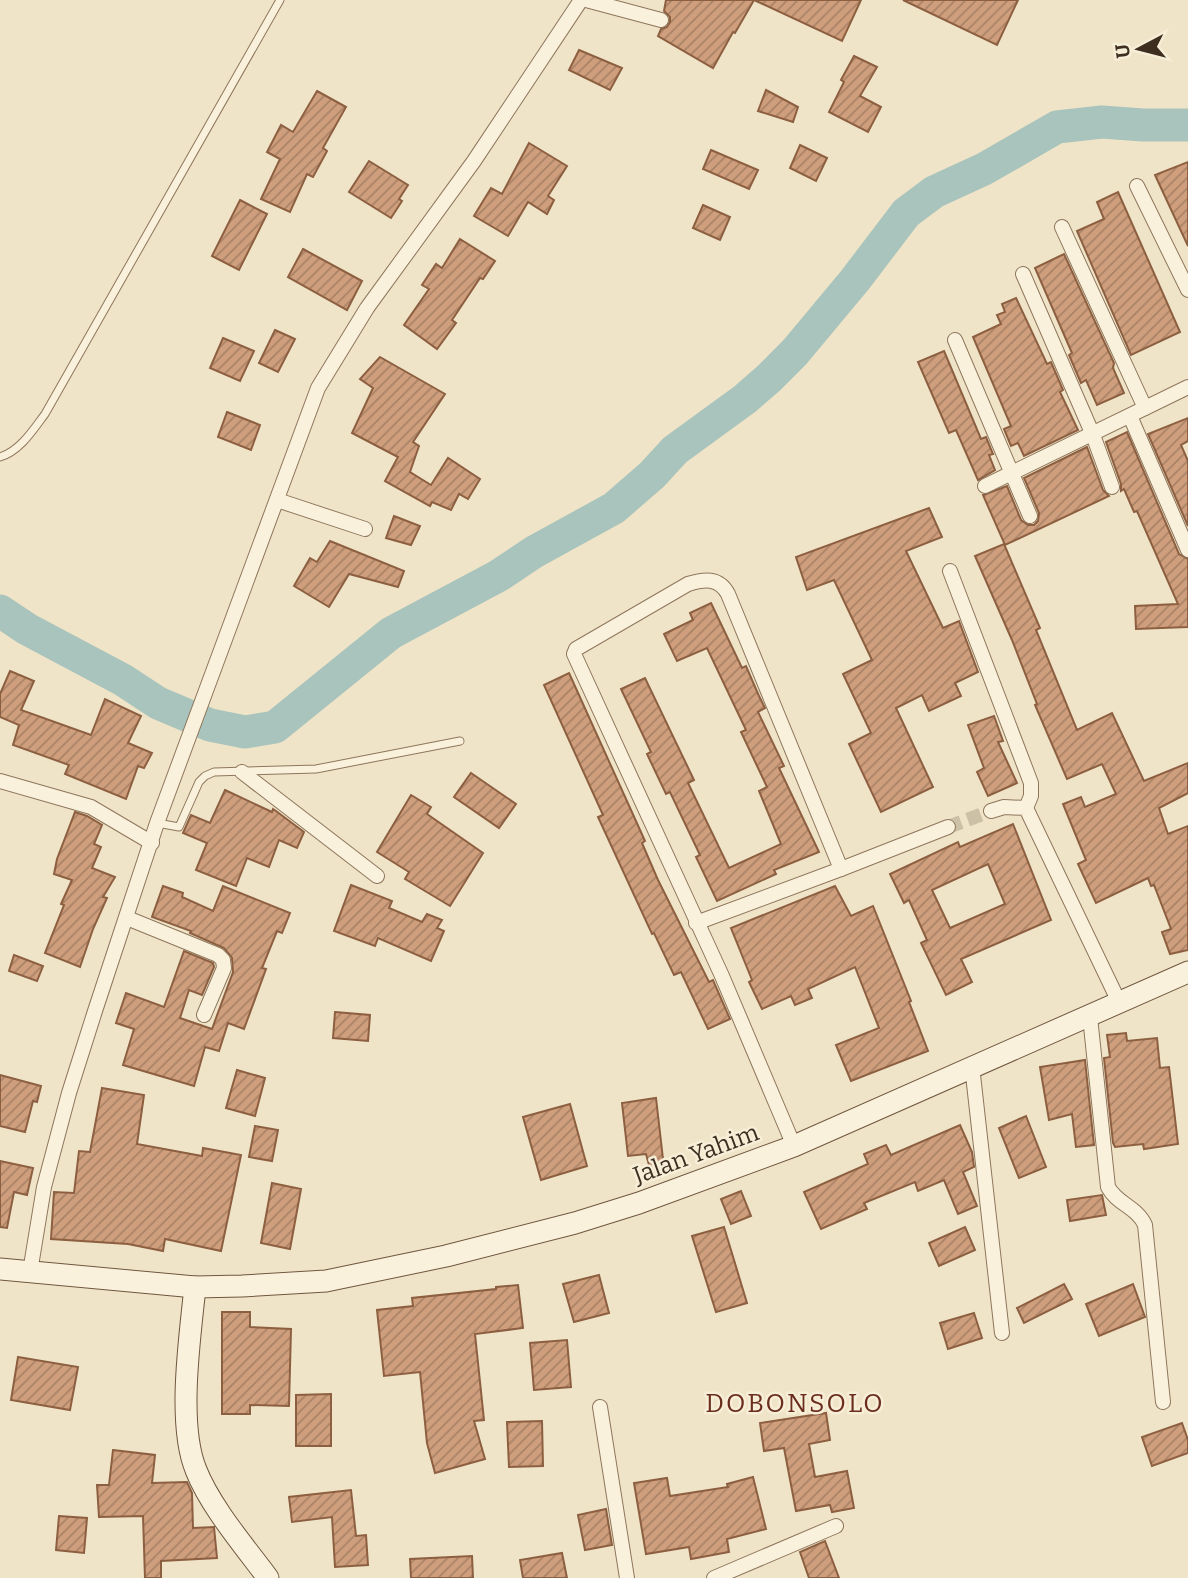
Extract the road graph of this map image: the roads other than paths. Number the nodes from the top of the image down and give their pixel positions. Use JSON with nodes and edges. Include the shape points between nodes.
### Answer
{"nodes":[{"id":1,"x":280,"y":0,"type":"edge"},
{"id":2,"x":581,"y":0,"type":"edge"},
{"id":3,"x":586,"y":0,"type":"edge"},
{"id":4,"x":660,"y":20,"type":"dead end"},
{"id":5,"x":1137,"y":186,"type":"dead end"},
{"id":6,"x":1062,"y":228,"type":"dead end"},
{"id":7,"x":1023,"y":274,"type":"dead end"},
{"id":8,"x":1188,"y":290,"type":"edge"},
{"id":9,"x":956,"y":340,"type":"dead end"},
{"id":10,"x":1188,"y":387,"type":"edge"},
{"id":11,"x":1145,"y":408,"type":"junction"},
{"id":12,"x":1130,"y":416,"type":"junction"},
{"id":13,"x":1093,"y":435,"type":"junction"},
{"id":14,"x":0,"y":457,"type":"edge"},
{"id":15,"x":1013,"y":472,"type":"junction"},
{"id":16,"x":985,"y":486,"type":"dead end"},
{"id":17,"x":1112,"y":487,"type":"dead end"},
{"id":18,"x":277,"y":499,"type":"junction"},
{"id":19,"x":1030,"y":516,"type":"dead end"},
{"id":20,"x":365,"y":529,"type":"dead end"},
{"id":21,"x":1188,"y":551,"type":"edge"},
{"id":22,"x":950,"y":571,"type":"dead end"},
{"id":23,"x":460,"y":741,"type":"dead end"},
{"id":24,"x":242,"y":772,"type":"junction"},
{"id":25,"x":0,"y":781,"type":"edge"},
{"id":26,"x":1026,"y":808,"type":"junction"},
{"id":27,"x":991,"y":811,"type":"tunnel mouth"},
{"id":28,"x":157,"y":823,"type":"junction"},
{"id":29,"x":948,"y":827,"type":"tunnel mouth"},
{"id":30,"x":152,"y":843,"type":"junction"},
{"id":31,"x":841,"y":869,"type":"junction"},
{"id":32,"x":377,"y":876,"type":"dead end"},
{"id":33,"x":127,"y":918,"type":"junction"},
{"id":34,"x":696,"y":923,"type":"junction"},
{"id":35,"x":1188,"y":972,"type":"edge"},
{"id":36,"x":1119,"y":1002,"type":"junction"},
{"id":37,"x":204,"y":1015,"type":"dead end"},
{"id":38,"x":1090,"y":1017,"type":"junction"},
{"id":39,"x":972,"y":1066,"type":"junction"},
{"id":40,"x":794,"y":1146,"type":"junction"},
{"id":41,"x":0,"y":1269,"type":"edge"},
{"id":42,"x":30,"y":1272,"type":"junction"},
{"id":43,"x":195,"y":1287,"type":"junction"},
{"id":44,"x":1002,"y":1333,"type":"dead end"},
{"id":45,"x":1163,"y":1402,"type":"dead end"},
{"id":46,"x":600,"y":1407,"type":"dead end"},
{"id":47,"x":836,"y":1525,"type":"dead end"},
{"id":48,"x":268,"y":1578,"type":"edge"},
{"id":49,"x":627,"y":1578,"type":"edge"},
{"id":50,"x":714,"y":1578,"type":"edge"}],
"edges":[{"from":1,"to":14,"type":"lane","via":[[45,414],[26,439]]},
{"from":2,"to":18,"type":"street","via":[[339,352],[318,387]]},
{"from":3,"to":4,"type":"street"},
{"from":5,"to":8,"type":"street"},
{"from":6,"to":11,"type":"street"},
{"from":7,"to":13,"type":"street"},
{"from":9,"to":15,"type":"street"},
{"from":10,"to":11,"type":"street"},
{"from":11,"to":12,"type":"street"},
{"from":12,"to":13,"type":"street"},
{"from":12,"to":21,"type":"street"},
{"from":13,"to":15,"type":"street"},
{"from":13,"to":17,"type":"street"},
{"from":15,"to":16,"type":"street"},
{"from":15,"to":19,"type":"street"},
{"from":18,"to":20,"type":"street"},
{"from":18,"to":28,"type":"street"},
{"from":22,"to":26,"type":"street","via":[[1031,783]]},
{"from":23,"to":24,"type":"lane","via":[[316,769]]},
{"from":24,"to":28,"type":"lane","via":[[205,776],[178,827]]},
{"from":24,"to":32,"type":"street"},
{"from":25,"to":30,"type":"street","via":[[91,807]]},
{"from":26,"to":27,"type":"street"},
{"from":26,"to":36,"type":"street"},
{"from":28,"to":30,"type":"street"},
{"from":29,"to":31,"type":"street"},
{"from":30,"to":33,"type":"street"},
{"from":31,"to":34,"type":"street"},
{"from":31,"to":34,"type":"street","via":[[728,594],[715,581],[688,584],[574,654]]},
{"from":33,"to":37,"type":"street","via":[[223,960]]},
{"from":33,"to":42,"type":"street","via":[[69,1093],[44,1187]]},
{"from":34,"to":40,"type":"street"},
{"from":35,"to":36,"type":"street","name":"Jalan Yahim"},
{"from":36,"to":38,"type":"street","name":"Jalan Yahim"},
{"from":38,"to":39,"type":"street","name":"Jalan Yahim"},
{"from":38,"to":45,"type":"street","via":[[1108,1187],[1140,1215],[1144,1225]]},
{"from":39,"to":40,"type":"street","name":"Jalan Yahim"},
{"from":39,"to":44,"type":"street"},
{"from":40,"to":43,"type":"street","name":"Jalan Yahim","via":[[626,1207],[446,1256],[326,1281]]},
{"from":41,"to":42,"type":"street","name":"Jalan Yahim"},
{"from":42,"to":43,"type":"street","name":"Jalan Yahim"},
{"from":43,"to":48,"type":"street","via":[[187,1372],[190,1449],[209,1495]]},
{"from":46,"to":49,"type":"street"},
{"from":47,"to":50,"type":"street"}]}
